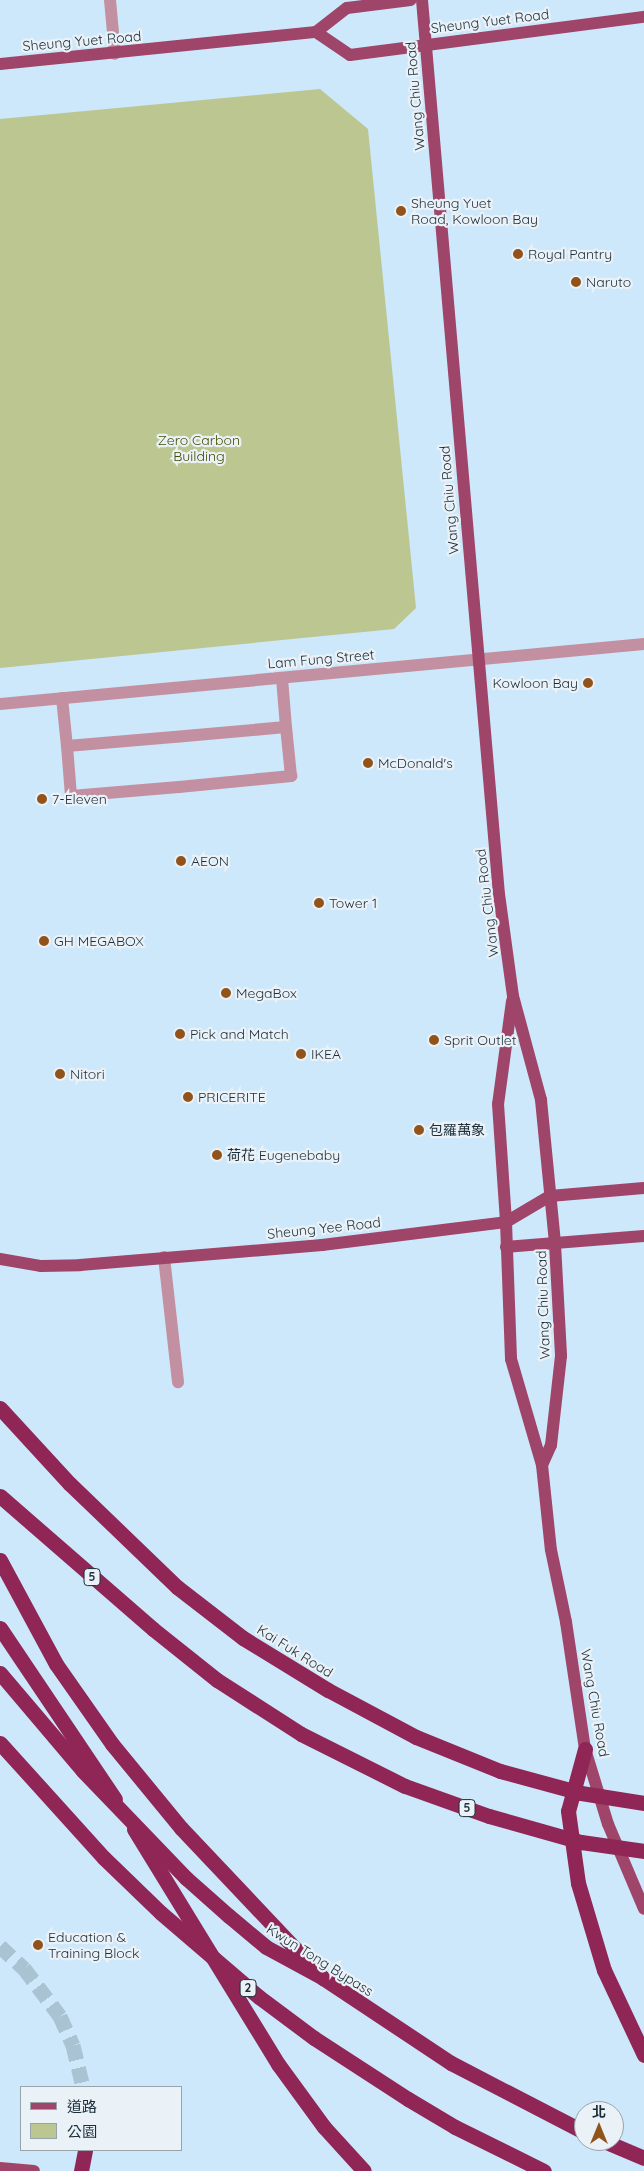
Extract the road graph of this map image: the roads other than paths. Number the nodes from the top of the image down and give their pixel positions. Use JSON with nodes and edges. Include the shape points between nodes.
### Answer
{"nodes":[{"id":1,"x":110,"y":0,"type":"edge"},
{"id":2,"x":410,"y":0,"type":"edge"},
{"id":3,"x":422,"y":0,"type":"edge"},
{"id":4,"x":644,"y":17,"type":"edge"},
{"id":5,"x":316,"y":32,"type":"junction"},
{"id":6,"x":426,"y":44,"type":"junction"},
{"id":7,"x":115,"y":54,"type":"junction"},
{"id":8,"x":0,"y":64,"type":"edge"},
{"id":9,"x":644,"y":644,"type":"edge"},
{"id":10,"x":479,"y":659,"type":"junction"},
{"id":11,"x":282,"y":678,"type":"junction"},
{"id":12,"x":62,"y":698,"type":"junction"},
{"id":13,"x":0,"y":704,"type":"edge"},
{"id":14,"x":286,"y":727,"type":"junction"},
{"id":15,"x":67,"y":746,"type":"junction"},
{"id":16,"x":513,"y":996,"type":"junction"},
{"id":17,"x":644,"y":1188,"type":"edge"},
{"id":18,"x":550,"y":1196,"type":"junction"},
{"id":19,"x":506,"y":1222,"type":"junction"},
{"id":20,"x":644,"y":1236,"type":"edge"},
{"id":21,"x":555,"y":1244,"type":"junction"},
{"id":22,"x":506,"y":1246,"type":"junction"},
{"id":23,"x":164,"y":1257,"type":"junction"},
{"id":24,"x":0,"y":1259,"type":"edge"},
{"id":25,"x":178,"y":1382,"type":"dead end"},
{"id":26,"x":0,"y":1408,"type":"edge"},
{"id":27,"x":542,"y":1465,"type":"junction"},
{"id":28,"x":0,"y":1496,"type":"edge"},
{"id":29,"x":0,"y":1560,"type":"edge"},
{"id":30,"x":0,"y":1628,"type":"edge"},
{"id":31,"x":0,"y":1673,"type":"edge"},
{"id":32,"x":0,"y":1743,"type":"edge"},
{"id":33,"x":585,"y":1749,"type":"junction"},
{"id":34,"x":644,"y":1803,"type":"edge"},
{"id":35,"x":644,"y":1851,"type":"edge"},
{"id":36,"x":644,"y":1909,"type":"edge"},
{"id":37,"x":323,"y":1978,"type":"junction"},
{"id":38,"x":644,"y":2055,"type":"edge"},
{"id":39,"x":574,"y":2127,"type":"edge"},
{"id":40,"x":624,"y":2150,"type":"edge"},
{"id":41,"x":85,"y":2151,"type":"edge"},
{"id":42,"x":644,"y":2158,"type":"edge"},
{"id":43,"x":0,"y":2168,"type":"edge"},
{"id":44,"x":34,"y":2171,"type":"edge"},
{"id":45,"x":81,"y":2171,"type":"edge"},
{"id":46,"x":364,"y":2171,"type":"edge"},
{"id":47,"x":544,"y":2171,"type":"edge"}],
"edges":[{"from":1,"to":7,"type":"street"},
{"from":2,"to":5,"type":"main road","via":[[347,8]]},
{"from":3,"to":6,"type":"main road","name":"Wang Chiu Road"},
{"from":4,"to":6,"type":"main road","name":"Sheung Yuet Road"},
{"from":5,"to":6,"type":"main road","name":"Sheung Yuet Road","via":[[350,55]]},
{"from":5,"to":7,"type":"main road","name":"Sheung Yuet Road"},
{"from":6,"to":10,"type":"main road","name":"Wang Chiu Road"},
{"from":7,"to":8,"type":"main road","name":"Sheung Yuet Road"},
{"from":9,"to":10,"type":"street","name":"Lam Fung Street"},
{"from":10,"to":11,"type":"street","name":"Lam Fung Street"},
{"from":10,"to":16,"type":"main road","name":"Wang Chiu Road","via":[[499,894]]},
{"from":11,"to":12,"type":"street","name":"Lam Fung Street"},
{"from":11,"to":14,"type":"street"},
{"from":12,"to":13,"type":"street","name":"Lam Fung Street"},
{"from":12,"to":15,"type":"street"},
{"from":14,"to":15,"type":"street"},
{"from":14,"to":15,"type":"street","via":[[291,776],[71,796]]},
{"from":16,"to":18,"type":"main road","name":"Wang Chiu Road","via":[[541,1100]]},
{"from":16,"to":19,"type":"main road","name":"Wang Chiu Road","via":[[498,1104]]},
{"from":17,"to":18,"type":"main road","name":"Sheung Yee Road"},
{"from":18,"to":19,"type":"main road","name":"Sheung Yee Road"},
{"from":18,"to":21,"type":"main road","name":"Wang Chiu Road"},
{"from":19,"to":22,"type":"main road","name":"Wang Chiu Road"},
{"from":19,"to":23,"type":"main road","name":"Sheung Yee Road","via":[[322,1245]]},
{"from":20,"to":21,"type":"main road"},
{"from":21,"to":22,"type":"main road"},
{"from":21,"to":27,"type":"main road","name":"Wang Chiu Road","via":[[561,1356],[551,1445]]},
{"from":22,"to":27,"type":"main road","name":"Wang Chiu Road","via":[[511,1359]]},
{"from":23,"to":24,"type":"main road","name":"Sheung Yee Road","via":[[41,1266]]},
{"from":23,"to":25,"type":"street"},
{"from":26,"to":34,"type":"highway","name":"Kai Fuk Road","bridge":true,"via":[[70,1484],[177,1586],[243,1638],[300,1674],[416,1737],[500,1771],[581,1793]]},
{"from":27,"to":33,"type":"main road","name":"Wang Chiu Road","via":[[551,1550]]},
{"from":28,"to":35,"type":"highway","number":"5","bridge":true,"via":[[30,1525],[217,1680],[301,1734],[405,1786],[489,1816],[581,1842]]},
{"from":29,"to":37,"type":"highway","via":[[56,1664],[112,1744],[181,1828]]},
{"from":30,"to":46,"type":"highway","via":[[90,1759],[278,2064],[324,2127]]},
{"from":31,"to":37,"type":"highway","name":"Kwun Tong Bypass","bridge":true,"via":[[83,1771],[186,1878],[266,1947]]},
{"from":32,"to":47,"type":"highway","number":"2","bridge":true,"via":[[104,1858],[161,1913],[258,1997],[314,2038],[408,2098]]},
{"from":33,"to":36,"type":"main road","name":"Wang Chiu Road","via":[[608,1824]]},
{"from":33,"to":38,"type":"highway","via":[[568,1811],[578,1883],[604,1970]]},
{"from":37,"to":39,"type":"highway","name":"Kwun Tong Bypass","via":[[451,2063]]},
{"from":40,"to":42,"type":"highway"},
{"from":41,"to":45,"type":"highway"},
{"from":43,"to":44,"type":"main road"}]}
